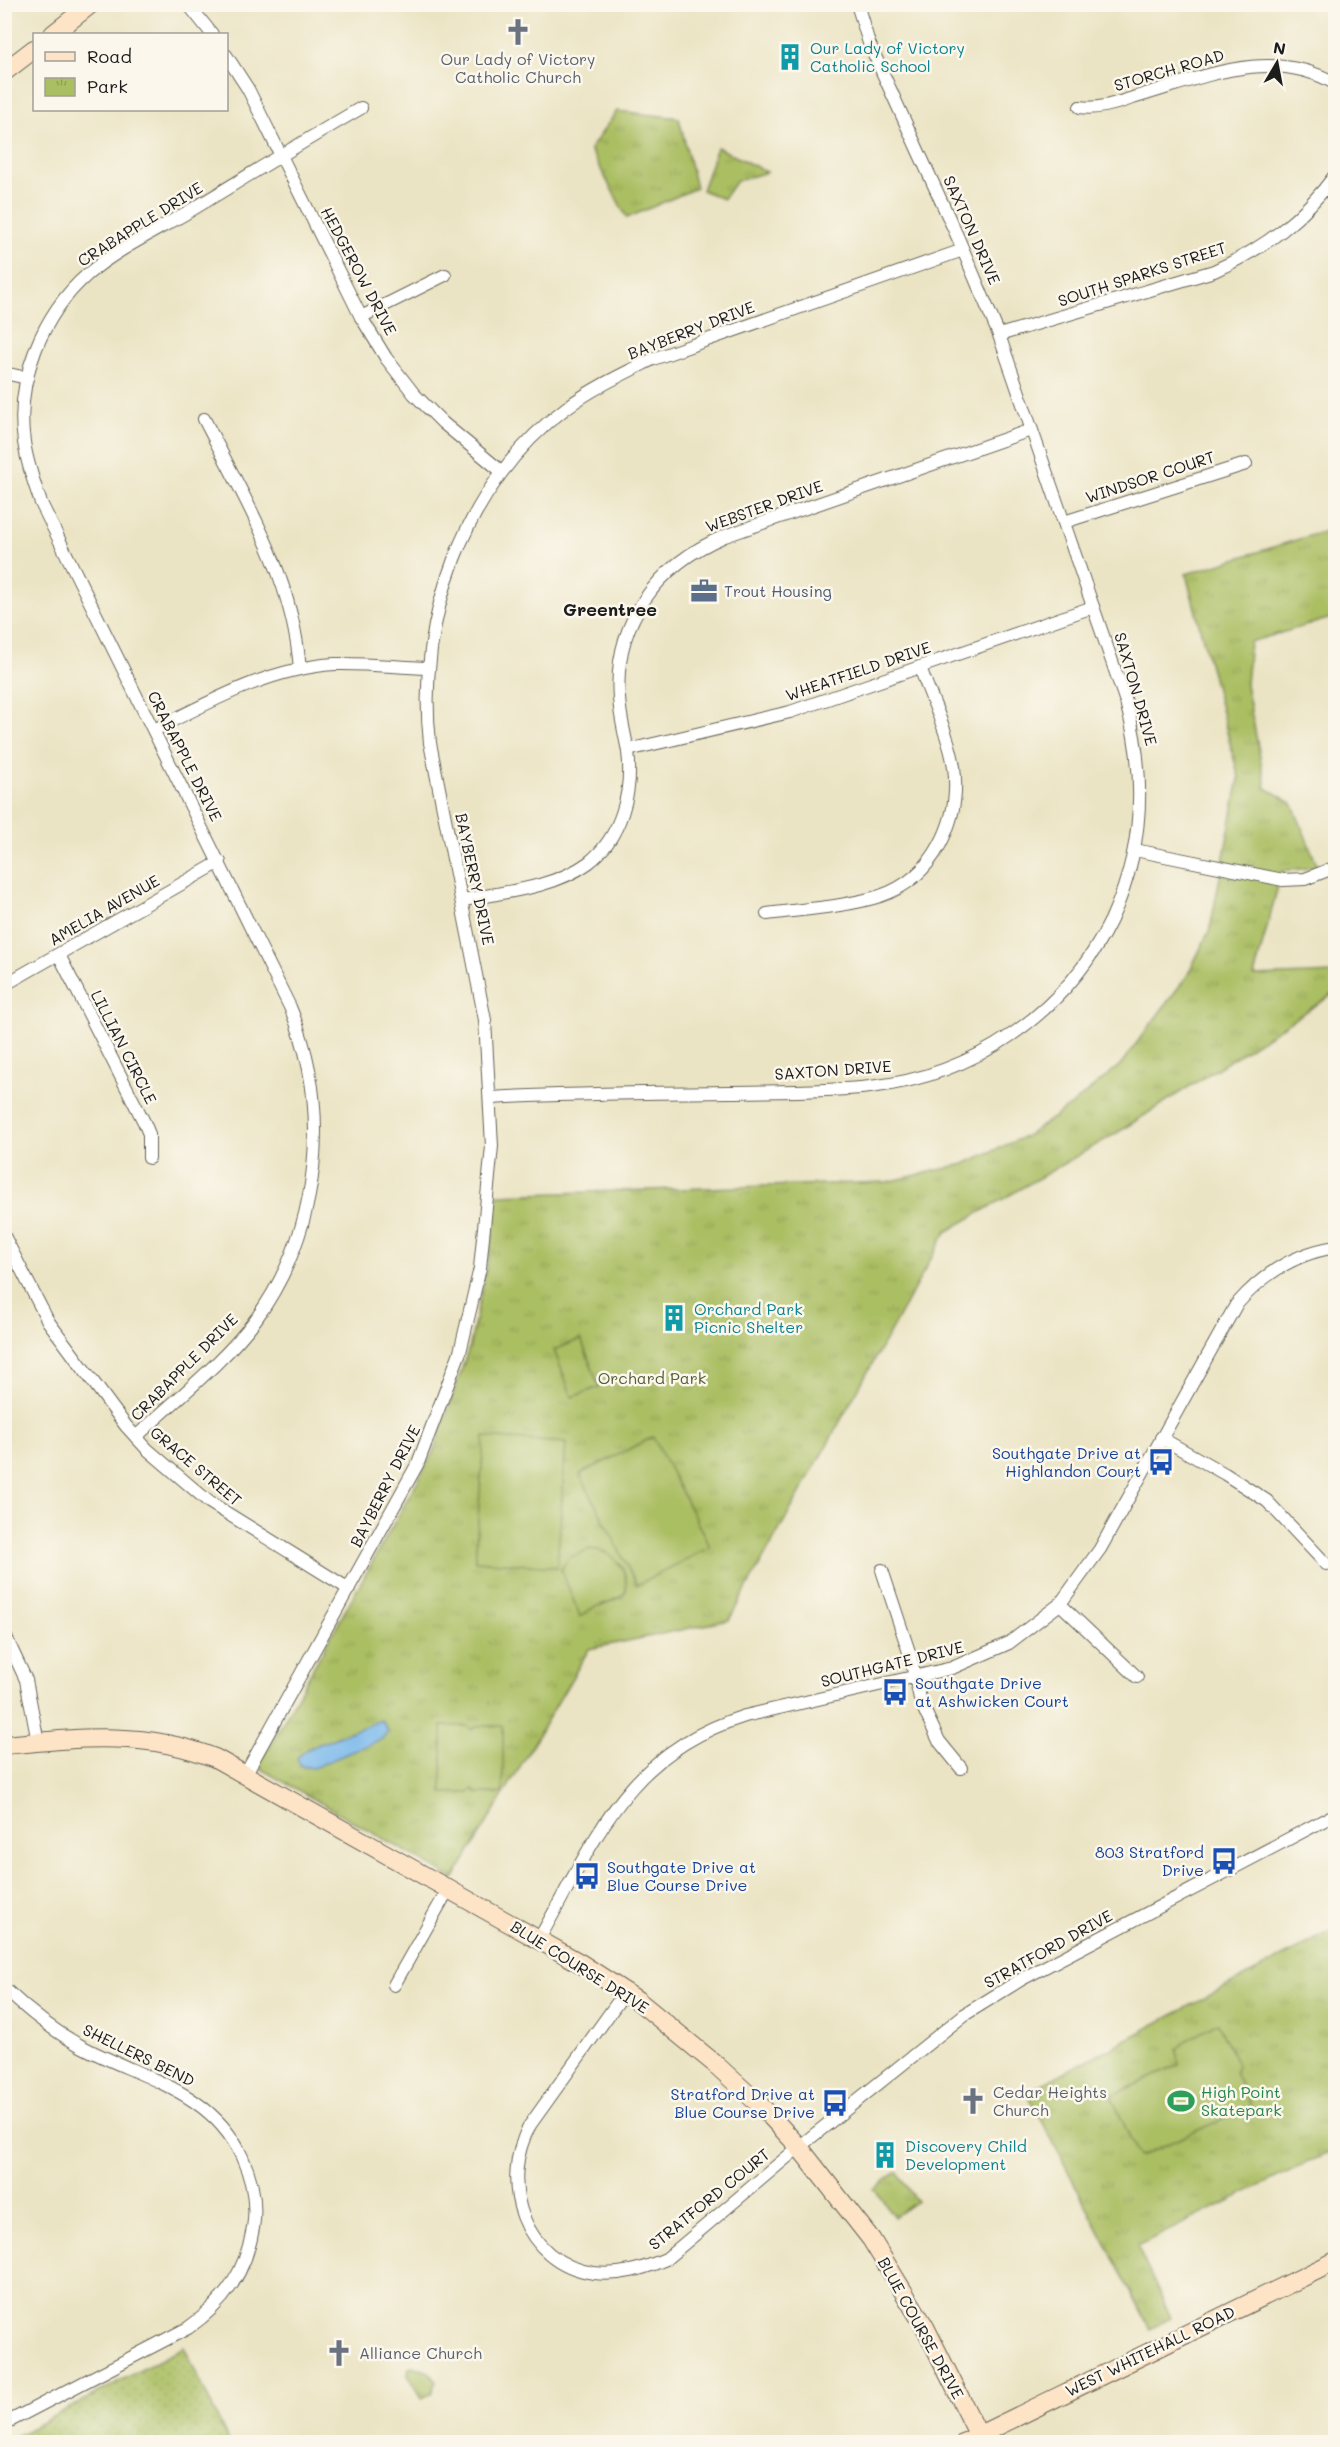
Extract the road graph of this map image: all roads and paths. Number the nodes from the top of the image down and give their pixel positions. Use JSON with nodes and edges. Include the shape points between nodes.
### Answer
{"nodes":[{"id":1,"x":91,"y":4,"type":"edge"},
{"id":2,"x":188,"y":4,"type":"edge"},
{"id":3,"x":857,"y":4,"type":"edge"},
{"id":4,"x":53,"y":33,"type":"edge"},
{"id":5,"x":211,"y":33,"type":"edge"},
{"id":6,"x":33,"y":49,"type":"edge"},
{"id":7,"x":228,"y":58,"type":"edge"},
{"id":8,"x":4,"y":72,"type":"edge"},
{"id":9,"x":1335,"y":84,"type":"edge"},
{"id":10,"x":1080,"y":107,"type":"dead end"},
{"id":11,"x":361,"y":108,"type":"dead end"},
{"id":12,"x":281,"y":155,"type":"junction"},
{"id":13,"x":1335,"y":174,"type":"edge"},
{"id":14,"x":963,"y":250,"type":"junction"},
{"id":15,"x":445,"y":275,"type":"dead end"},
{"id":16,"x":361,"y":316,"type":"junction"},
{"id":17,"x":999,"y":335,"type":"junction"},
{"id":18,"x":4,"y":373,"type":"edge"},
{"id":19,"x":27,"y":378,"type":"junction"},
{"id":20,"x":204,"y":419,"type":"dead end"},
{"id":21,"x":1031,"y":430,"type":"junction"},
{"id":22,"x":1246,"y":464,"type":"dead end"},
{"id":23,"x":501,"y":471,"type":"junction"},
{"id":24,"x":1064,"y":522,"type":"junction"},
{"id":25,"x":1094,"y":607,"type":"junction"},
{"id":26,"x":920,"y":667,"type":"junction"},
{"id":27,"x":427,"y":668,"type":"junction"},
{"id":28,"x":300,"y":669,"type":"junction"},
{"id":29,"x":154,"y":730,"type":"junction"},
{"id":30,"x":628,"y":750,"type":"junction"},
{"id":31,"x":1136,"y":850,"type":"junction"},
{"id":32,"x":220,"y":862,"type":"junction"},
{"id":33,"x":1335,"y":867,"type":"edge"},
{"id":34,"x":463,"y":900,"type":"junction"},
{"id":35,"x":767,"y":914,"type":"dead end"},
{"id":36,"x":59,"y":955,"type":"junction"},
{"id":37,"x":4,"y":986,"type":"edge"},
{"id":38,"x":491,"y":1098,"type":"junction"},
{"id":39,"x":149,"y":1158,"type":"dead end"},
{"id":40,"x":4,"y":1236,"type":"edge"},
{"id":41,"x":1335,"y":1247,"type":"edge"},
{"id":42,"x":136,"y":1437,"type":"junction"},
{"id":43,"x":1161,"y":1438,"type":"junction"},
{"id":44,"x":1326,"y":1564,"type":"dead end"},
{"id":45,"x":882,"y":1569,"type":"dead end"},
{"id":46,"x":349,"y":1589,"type":"junction"},
{"id":47,"x":1062,"y":1602,"type":"junction"},
{"id":48,"x":4,"y":1634,"type":"edge"},
{"id":49,"x":1137,"y":1677,"type":"dead end"},
{"id":50,"x":914,"y":1678,"type":"junction"},
{"id":51,"x":38,"y":1742,"type":"junction"},
{"id":52,"x":4,"y":1745,"type":"edge"},
{"id":53,"x":961,"y":1768,"type":"dead end"},
{"id":54,"x":246,"y":1773,"type":"junction"},
{"id":55,"x":1335,"y":1814,"type":"edge"},
{"id":56,"x":448,"y":1888,"type":"junction"},
{"id":57,"x":539,"y":1939,"type":"junction"},
{"id":58,"x":394,"y":1985,"type":"dead end"},
{"id":59,"x":4,"y":1988,"type":"edge"},
{"id":60,"x":625,"y":1992,"type":"junction"},
{"id":61,"x":799,"y":2147,"type":"junction"},
{"id":62,"x":1335,"y":2261,"type":"edge"},
{"id":63,"x":4,"y":2424,"type":"edge"},
{"id":64,"x":976,"y":2440,"type":"edge"}],
"edges":[{"from":1,"to":4,"type":"main road"},
{"from":2,"to":5,"type":"street"},
{"from":3,"to":14,"type":"street","name":"SAXTON DRIVE","via":[[869,43]]},
{"from":6,"to":8,"type":"main road"},
{"from":7,"to":12,"type":"street","name":"HEDGEROW DRIVE"},
{"from":9,"to":10,"type":"street","name":"STORCH ROAD","via":[[1308,71],[1267,64],[1236,68],[1106,106]]},
{"from":11,"to":12,"type":"street","name":"CRABAPPLE DRIVE"},
{"from":12,"to":16,"type":"street","name":"HEDGEROW DRIVE"},
{"from":12,"to":19,"type":"street","name":"CRABAPPLE DRIVE","via":[[89,273],[50,318]]},
{"from":13,"to":17,"type":"street","name":"SOUTH SPARKS STREET","via":[[1310,208],[1242,259],[1214,271]]},
{"from":14,"to":17,"type":"street","name":"SAXTON DRIVE"},
{"from":14,"to":23,"type":"street","name":"BAYBERRY DRIVE","via":[[644,364],[566,408]]},
{"from":15,"to":16,"type":"street"},
{"from":16,"to":23,"type":"street","name":"HEDGEROW DRIVE","via":[[414,394]]},
{"from":17,"to":21,"type":"street","name":"SAXTON DRIVE"},
{"from":18,"to":19,"type":"street"},
{"from":19,"to":29,"type":"street","name":"CRABAPPLE DRIVE","via":[[23,440],[30,474]]},
{"from":20,"to":28,"type":"street","via":[[271,549],[294,623]]},
{"from":21,"to":24,"type":"street","name":"SAXTON DRIVE"},
{"from":21,"to":30,"type":"street","name":"WEBSTER DRIVE","via":[[725,536],[703,545],[667,571],[640,605],[625,642],[618,696]]},
{"from":22,"to":24,"type":"street","name":"WINDSOR COURT"},
{"from":23,"to":27,"type":"street","name":"BAYBERRY DRIVE","via":[[457,552],[443,589]]},
{"from":24,"to":25,"type":"street","name":"SAXTON DRIVE"},
{"from":25,"to":26,"type":"street","name":"WHEATFIELD DRIVE"},
{"from":25,"to":31,"type":"street","name":"SAXTON DRIVE","via":[[1136,740],[1141,799]]},
{"from":26,"to":30,"type":"street","name":"WHEATFIELD DRIVE","via":[[790,712]]},
{"from":26,"to":35,"type":"street","via":[[954,765],[955,800],[939,848],[912,879],[882,896]]},
{"from":27,"to":28,"type":"street","via":[[377,663]]},
{"from":27,"to":34,"type":"street","name":"BAYBERRY DRIVE","via":[[430,743]]},
{"from":28,"to":29,"type":"street","via":[[264,678]]},
{"from":29,"to":32,"type":"street","name":"CRABAPPLE DRIVE"},
{"from":30,"to":34,"type":"street","name":"WEBSTER DRIVE","via":[[628,793],[621,816],[612,835],[590,861],[557,879]]},
{"from":31,"to":33,"type":"street","via":[[1283,880],[1305,879]]},
{"from":31,"to":38,"type":"street","name":"SAXTON DRIVE","via":[[1122,896],[1104,934],[1060,994],[1002,1041],[944,1070],[870,1087]]},
{"from":32,"to":36,"type":"street","name":"AMELIA AVENUE"},
{"from":32,"to":42,"type":"street","name":"CRABAPPLE DRIVE","via":[[301,1035],[314,1102],[313,1173],[292,1251],[255,1319]]},
{"from":34,"to":38,"type":"street","name":"BAYBERRY DRIVE","via":[[485,1020]]},
{"from":36,"to":37,"type":"street","name":"AMELIA AVENUE"},
{"from":36,"to":39,"type":"street","name":"LILLIAN CIRCLE","via":[[144,1122],[149,1134]]},
{"from":38,"to":46,"type":"street","name":"BAYBERRY DRIVE","via":[[486,1220],[480,1268],[460,1352],[418,1463]]},
{"from":40,"to":42,"type":"street","name":"GRACE STREET","via":[[48,1321]]},
{"from":41,"to":43,"type":"street","name":"SOUTHGATE DRIVE","via":[[1288,1262],[1251,1288],[1221,1329]]},
{"from":42,"to":46,"type":"street","name":"GRACE STREET","via":[[209,1502]]},
{"from":43,"to":44,"type":"street","via":[[1267,1501]]},
{"from":43,"to":47,"type":"street","name":"SOUTHGATE DRIVE","via":[[1100,1549]]},
{"from":45,"to":50,"type":"street"},
{"from":46,"to":54,"type":"street","name":"BAYBERRY DRIVE"},
{"from":47,"to":49,"type":"street","via":[[1084,1619],[1085,1626]]},
{"from":47,"to":50,"type":"street","name":"SOUTHGATE DRIVE","via":[[1032,1628],[977,1659]]},
{"from":48,"to":51,"type":"street","via":[[28,1685]]},
{"from":50,"to":53,"type":"street","via":[[932,1730]]},
{"from":50,"to":57,"type":"street","name":"SOUTHGATE DRIVE","via":[[745,1716],[690,1738],[654,1764],[615,1806]]},
{"from":51,"to":52,"type":"main road","name":"BLUE COURSE DRIVE"},
{"from":51,"to":54,"type":"main road","name":"BLUE COURSE DRIVE","via":[[108,1736],[147,1740],[202,1753]]},
{"from":54,"to":56,"type":"main road","name":"BLUE COURSE DRIVE"},
{"from":55,"to":61,"type":"street","name":"STRATFORD DRIVE","via":[[1004,1990],[964,2015]]},
{"from":56,"to":57,"type":"main road","name":"BLUE COURSE DRIVE"},
{"from":56,"to":58,"type":"street"},
{"from":57,"to":60,"type":"main road","name":"BLUE COURSE DRIVE"},
{"from":59,"to":63,"type":"street","name":"SHELLERS BEND","via":[[53,2030],[188,2095],[211,2112],[238,2146],[246,2165],[252,2184],[254,2222],[250,2245],[235,2282],[203,2317]]},
{"from":60,"to":61,"type":"main road","name":"BLUE COURSE DRIVE","via":[[714,2062]]},
{"from":60,"to":61,"type":"street","name":"STRATFORD COURT","via":[[521,2140],[514,2181],[518,2203],[537,2240],[570,2266],[594,2273],[644,2269],[666,2259]]},
{"from":61,"to":64,"type":"main road","name":"BLUE COURSE DRIVE","via":[[865,2231],[908,2296]]},
{"from":62,"to":64,"type":"main road","name":"WEST WHITEHALL ROAD"}]}
